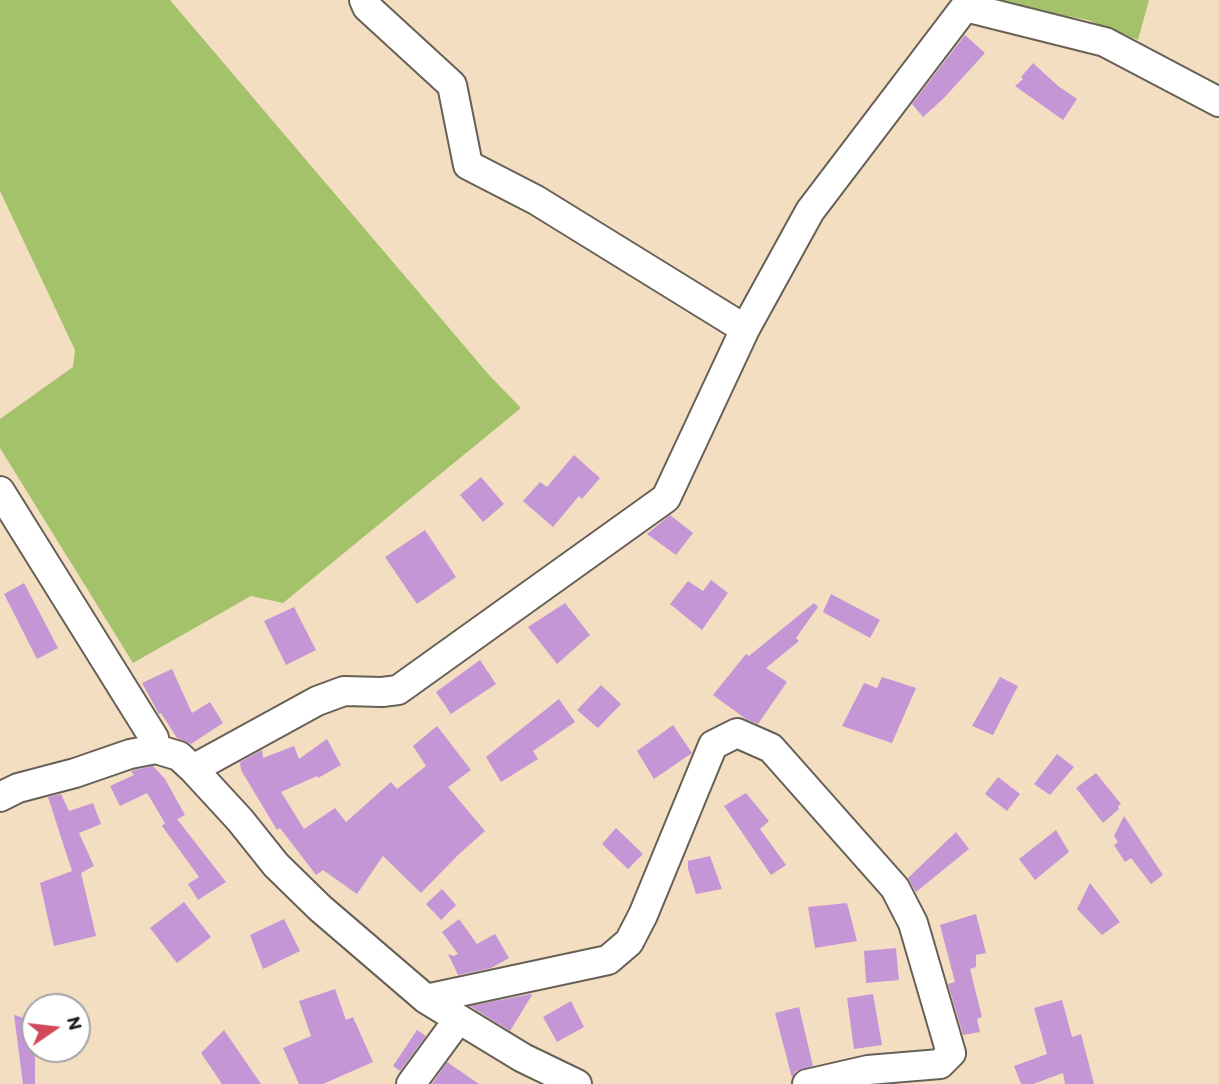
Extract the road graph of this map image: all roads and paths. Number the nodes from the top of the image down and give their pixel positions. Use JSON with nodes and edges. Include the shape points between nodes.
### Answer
{"nodes":[{"id":1,"x":364,"y":0,"type":"edge"},
{"id":2,"x":964,"y":4,"type":"edge"},
{"id":3,"x":1219,"y":102,"type":"edge"},
{"id":4,"x":745,"y":328,"type":"junction"},
{"id":5,"x":0,"y":491,"type":"edge"},
{"id":6,"x":156,"y":749,"type":"junction"},
{"id":7,"x":193,"y":769,"type":"junction"},
{"id":8,"x":0,"y":797,"type":"edge"},
{"id":9,"x":426,"y":999,"type":"junction"},
{"id":10,"x":458,"y":1020,"type":"junction"},
{"id":11,"x":411,"y":1084,"type":"edge"},
{"id":12,"x":577,"y":1084,"type":"edge"},
{"id":13,"x":807,"y":1084,"type":"edge"}],
"edges":[{"from":1,"to":4,"type":"street","via":[[452,85],[468,165],[536,200]]},
{"from":2,"to":3,"type":"street","via":[[1105,42]]},
{"from":2,"to":4,"type":"street","via":[[810,211]]},
{"from":4,"to":7,"type":"street","via":[[667,498],[398,690],[344,691],[317,701]]},
{"from":5,"to":6,"type":"street","via":[[155,738]]},
{"from":6,"to":7,"type":"street","via":[[179,756]]},
{"from":6,"to":8,"type":"street"},
{"from":7,"to":9,"type":"street","via":[[276,865]]},
{"from":9,"to":10,"type":"street"},
{"from":9,"to":13,"type":"street","via":[[608,960],[629,943],[713,745],[737,733],[771,748],[895,888],[913,923],[951,1053],[940,1064],[868,1070]]},
{"from":10,"to":11,"type":"street"},
{"from":10,"to":12,"type":"street"}]}
